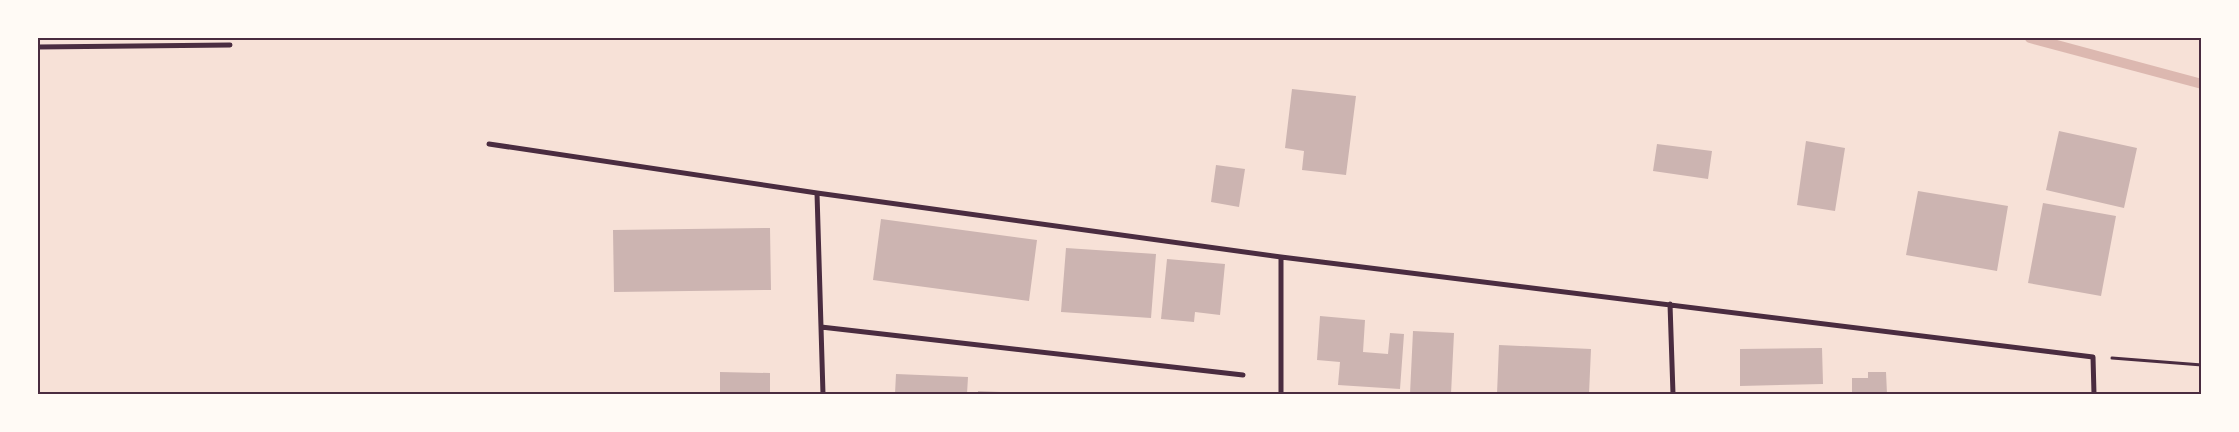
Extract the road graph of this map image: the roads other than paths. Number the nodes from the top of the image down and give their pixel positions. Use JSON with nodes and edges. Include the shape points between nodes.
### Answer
{"nodes":[{"id":1,"x":230,"y":45,"type":"dead end"},
{"id":2,"x":38,"y":47,"type":"edge"},
{"id":3,"x":489,"y":144,"type":"dead end"},
{"id":4,"x":816,"y":193,"type":"junction"},
{"id":5,"x":1281,"y":257,"type":"junction"},
{"id":6,"x":1670,"y":304,"type":"junction"},
{"id":7,"x":821,"y":327,"type":"junction"},
{"id":8,"x":1244,"y":375,"type":"dead end"},
{"id":9,"x":824,"y":394,"type":"edge"},
{"id":10,"x":1281,"y":394,"type":"edge"},
{"id":11,"x":1673,"y":394,"type":"edge"},
{"id":12,"x":2094,"y":394,"type":"edge"}],
"edges":[{"from":1,"to":2,"type":"street"},
{"from":3,"to":4,"type":"street"},
{"from":4,"to":5,"type":"street"},
{"from":4,"to":7,"type":"street"},
{"from":5,"to":6,"type":"street"},
{"from":5,"to":10,"type":"street"},
{"from":6,"to":11,"type":"street"},
{"from":6,"to":12,"type":"street","via":[[2093,357]]},
{"from":7,"to":8,"type":"street"},
{"from":7,"to":9,"type":"street"}]}
